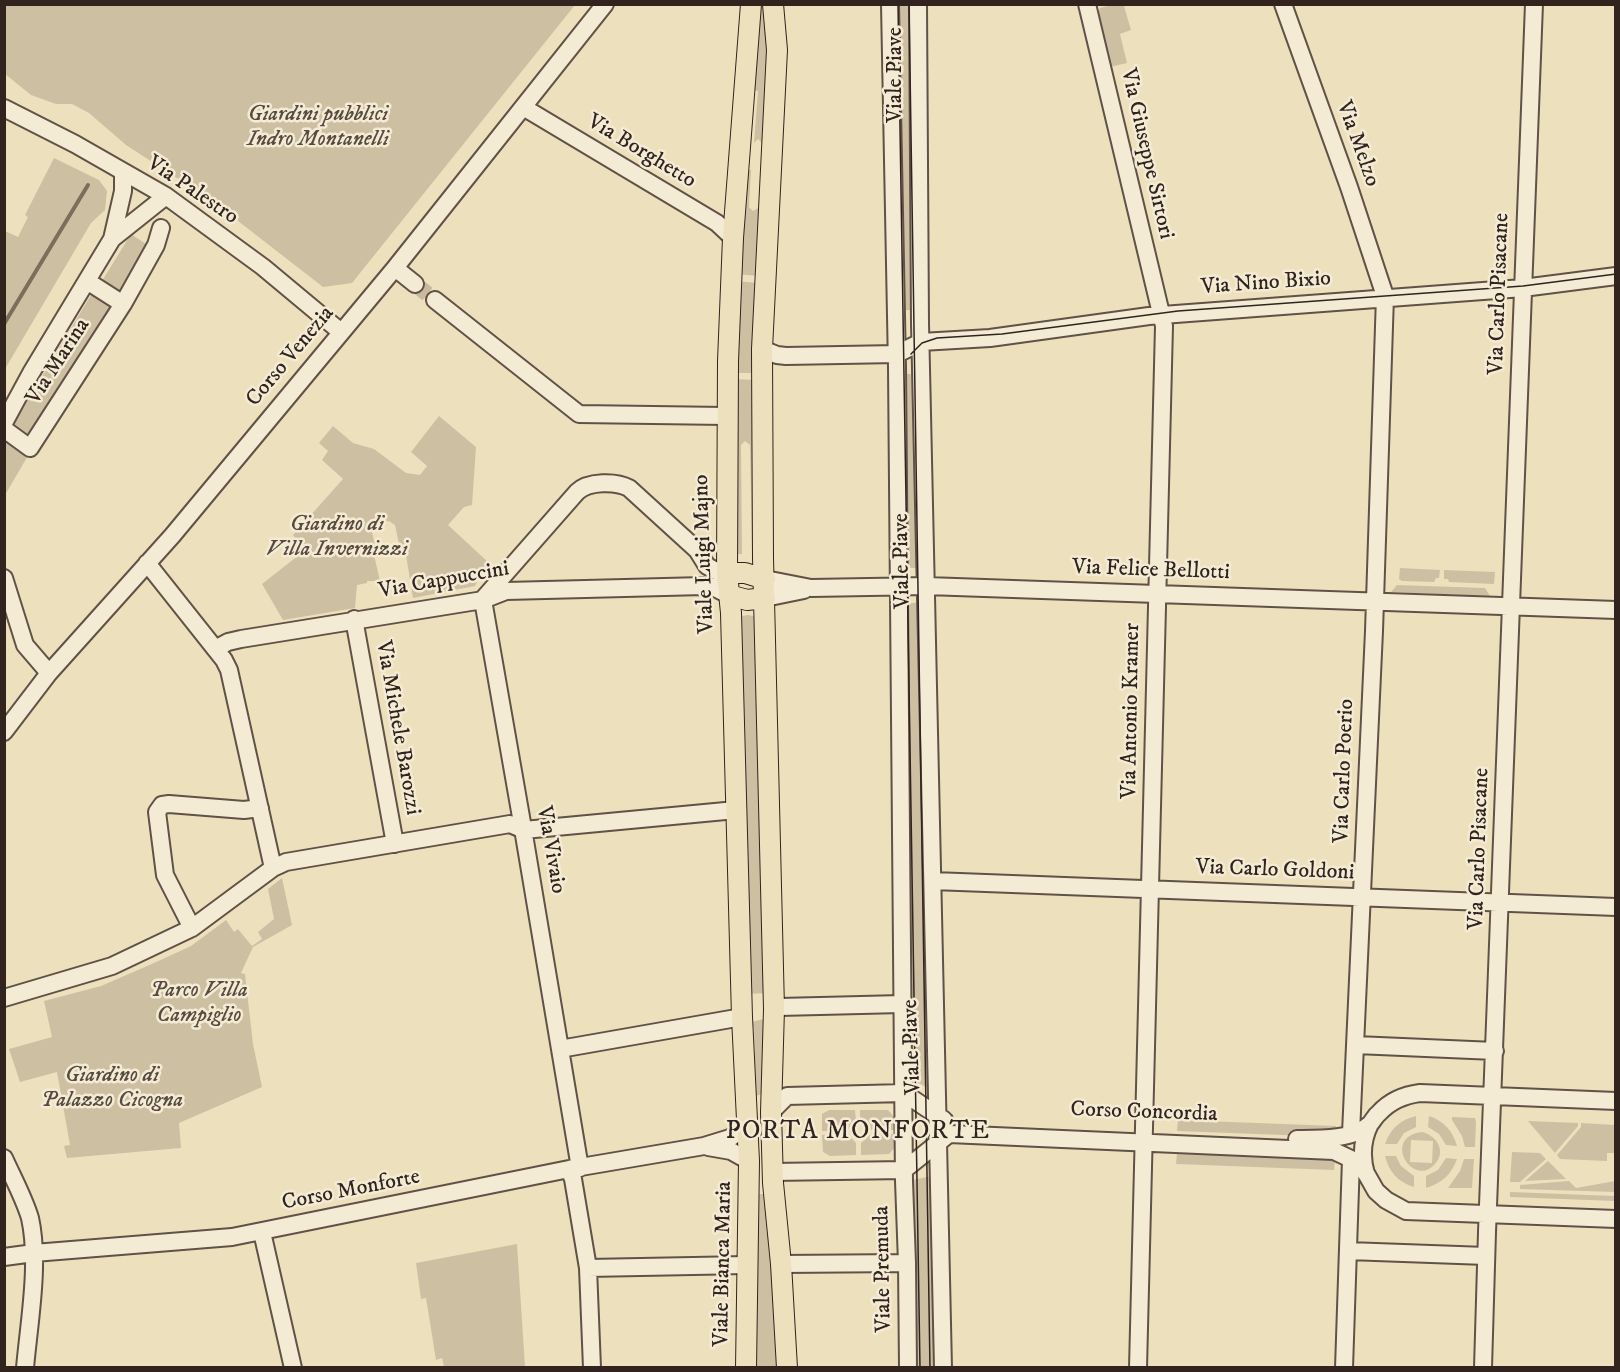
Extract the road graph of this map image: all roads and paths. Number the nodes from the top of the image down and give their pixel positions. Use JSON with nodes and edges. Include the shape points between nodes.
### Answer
{"nodes":[{"id":1,"x":605,"y":4,"type":"edge"},
{"id":2,"x":752,"y":4,"type":"edge"},
{"id":3,"x":773,"y":4,"type":"edge"},
{"id":4,"x":890,"y":4,"type":"edge"},
{"id":5,"x":918,"y":4,"type":"edge"},
{"id":6,"x":1088,"y":4,"type":"edge"},
{"id":7,"x":1282,"y":4,"type":"edge"},
{"id":8,"x":1534,"y":4,"type":"edge"},
{"id":9,"x":523,"y":107,"type":"junction"},
{"id":10,"x":4,"y":108,"type":"edge"},
{"id":11,"x":123,"y":172,"type":"junction"},
{"id":12,"x":166,"y":196,"type":"junction"},
{"id":13,"x":161,"y":228,"type":"dead end"},
{"id":14,"x":733,"y":238,"type":"junction"},
{"id":15,"x":112,"y":239,"type":"junction"},
{"id":16,"x":394,"y":268,"type":"junction"},
{"id":17,"x":1616,"y":276,"type":"edge"},
{"id":18,"x":87,"y":281,"type":"junction"},
{"id":19,"x":416,"y":284,"type":"tunnel mouth"},
{"id":20,"x":1523,"y":288,"type":"junction"},
{"id":21,"x":1385,"y":299,"type":"junction"},
{"id":22,"x":435,"y":300,"type":"tunnel mouth"},
{"id":23,"x":123,"y":304,"type":"junction"},
{"id":24,"x":1161,"y":315,"type":"junction"},
{"id":25,"x":341,"y":332,"type":"junction"},
{"id":26,"x":921,"y":342,"type":"junction"},
{"id":27,"x":762,"y":349,"type":"junction"},
{"id":28,"x":897,"y":354,"type":"junction"},
{"id":29,"x":726,"y":416,"type":"junction"},
{"id":30,"x":4,"y":423,"type":"edge"},
{"id":31,"x":4,"y":429,"type":"edge"},
{"id":32,"x":700,"y":554,"type":"junction"},
{"id":33,"x":147,"y":563,"type":"junction"},
{"id":34,"x":727,"y":573,"type":"junction"},
{"id":35,"x":4,"y":578,"type":"edge"},
{"id":36,"x":685,"y":586,"type":"junction"},
{"id":37,"x":903,"y":586,"type":"junction"},
{"id":38,"x":927,"y":586,"type":"junction"},
{"id":39,"x":765,"y":589,"type":"junction"},
{"id":40,"x":1158,"y":594,"type":"junction"},
{"id":41,"x":729,"y":595,"type":"junction"},
{"id":42,"x":483,"y":600,"type":"junction"},
{"id":43,"x":1375,"y":601,"type":"junction"},
{"id":44,"x":8,"y":606,"type":"edge"},
{"id":45,"x":1512,"y":606,"type":"junction"},
{"id":46,"x":1616,"y":610,"type":"edge"},
{"id":47,"x":354,"y":619,"type":"junction"},
{"id":48,"x":215,"y":649,"type":"junction"},
{"id":49,"x":49,"y":673,"type":"junction"},
{"id":50,"x":4,"y":732,"type":"edge"},
{"id":51,"x":260,"y":808,"type":"junction"},
{"id":52,"x":736,"y":810,"type":"junction"},
{"id":53,"x":524,"y":830,"type":"junction"},
{"id":54,"x":395,"y":844,"type":"junction"},
{"id":55,"x":273,"y":868,"type":"junction"},
{"id":56,"x":933,"y":881,"type":"junction"},
{"id":57,"x":1150,"y":889,"type":"junction"},
{"id":58,"x":1362,"y":897,"type":"junction"},
{"id":59,"x":1501,"y":902,"type":"junction"},
{"id":60,"x":1616,"y":907,"type":"edge"},
{"id":61,"x":192,"y":928,"type":"junction"},
{"id":62,"x":4,"y":998,"type":"edge"},
{"id":63,"x":902,"y":1004,"type":"junction"},
{"id":64,"x":774,"y":1009,"type":"junction"},
{"id":65,"x":742,"y":1017,"type":"junction"},
{"id":66,"x":1356,"y":1045,"type":"junction"},
{"id":67,"x":560,"y":1049,"type":"junction"},
{"id":68,"x":1495,"y":1051,"type":"junction"},
{"id":69,"x":1354,"y":1090,"type":"junction"},
{"id":70,"x":904,"y":1093,"type":"junction"},
{"id":71,"x":1494,"y":1096,"type":"junction"},
{"id":72,"x":1616,"y":1101,"type":"edge"},
{"id":73,"x":1381,"y":1110,"type":"junction"},
{"id":74,"x":771,"y":1112,"type":"junction"},
{"id":75,"x":938,"y":1117,"type":"junction"},
{"id":76,"x":1370,"y":1124,"type":"junction"},
{"id":77,"x":747,"y":1125,"type":"junction"},
{"id":78,"x":1352,"y":1133,"type":"junction"},
{"id":79,"x":1144,"y":1140,"type":"junction"},
{"id":80,"x":939,"y":1142,"type":"junction"},
{"id":81,"x":704,"y":1146,"type":"junction"},
{"id":82,"x":4,"y":1158,"type":"edge"},
{"id":83,"x":1351,"y":1159,"type":"junction"},
{"id":84,"x":749,"y":1161,"type":"junction"},
{"id":85,"x":575,"y":1169,"type":"junction"},
{"id":86,"x":904,"y":1170,"type":"junction"},
{"id":87,"x":773,"y":1172,"type":"junction"},
{"id":88,"x":1366,"y":1174,"type":"junction"},
{"id":89,"x":1376,"y":1191,"type":"junction"},
{"id":90,"x":1349,"y":1202,"type":"junction"},
{"id":91,"x":1488,"y":1215,"type":"junction"},
{"id":92,"x":1616,"y":1219,"type":"edge"},
{"id":93,"x":262,"y":1232,"type":"junction"},
{"id":94,"x":1348,"y":1251,"type":"junction"},
{"id":95,"x":34,"y":1253,"type":"junction"},
{"id":96,"x":1486,"y":1256,"type":"junction"},
{"id":97,"x":4,"y":1257,"type":"edge"},
{"id":98,"x":907,"y":1263,"type":"junction"},
{"id":99,"x":781,"y":1264,"type":"junction"},
{"id":100,"x":746,"y":1265,"type":"junction"},
{"id":101,"x":588,"y":1268,"type":"junction"},
{"id":102,"x":25,"y":1368,"type":"edge"},
{"id":103,"x":293,"y":1368,"type":"edge"},
{"id":104,"x":592,"y":1368,"type":"edge"},
{"id":105,"x":746,"y":1368,"type":"edge"},
{"id":106,"x":787,"y":1368,"type":"edge"},
{"id":107,"x":908,"y":1368,"type":"edge"},
{"id":108,"x":943,"y":1368,"type":"edge"},
{"id":109,"x":1138,"y":1368,"type":"edge"},
{"id":110,"x":1344,"y":1368,"type":"edge"},
{"id":111,"x":1484,"y":1368,"type":"edge"}],
"edges":[{"from":1,"to":9,"type":"street","name":"Corso Venezia"},
{"from":2,"to":14,"type":"main road","name":"Viale Luigi Majno"},
{"from":3,"to":27,"type":"main road","via":[[777,50]]},
{"from":4,"to":28,"type":"street","name":"Viale Piave"},
{"from":5,"to":26,"type":"street","name":"Viale Piave"},
{"from":6,"to":24,"type":"street","name":"Via Giuseppe Sirtori"},
{"from":7,"to":21,"type":"street","name":"Via Melzo"},
{"from":8,"to":20,"type":"street","name":"Via Carlo Pisacane"},
{"from":9,"to":14,"type":"street","name":"Via Borghetto","via":[[717,223]]},
{"from":9,"to":16,"type":"street","name":"Corso Venezia"},
{"from":10,"to":11,"type":"street","name":"Via Palestro"},
{"from":11,"to":12,"type":"street","name":"Via Palestro"},
{"from":11,"to":15,"type":"street","name":"Via Marina","via":[[123,191]]},
{"from":12,"to":15,"type":"street","name":"Via Marina"},
{"from":12,"to":25,"type":"street","name":"Via Palestro","via":[[263,267]]},
{"from":13,"to":23,"type":"street","name":"Via Marina","via":[[156,245]]},
{"from":14,"to":29,"type":"main road","name":"Viale Luigi Majno"},
{"from":15,"to":18,"type":"street","name":"Via Marina"},
{"from":16,"to":19,"type":"street"},
{"from":16,"to":25,"type":"street","name":"Corso Venezia"},
{"from":17,"to":20,"type":"street","name":"Via Nino Bixio"},
{"from":18,"to":23,"type":"street"},
{"from":18,"to":30,"type":"street","name":"Via Marina"},
{"from":20,"to":21,"type":"street","name":"Via Nino Bixio"},
{"from":20,"to":45,"type":"street","name":"Via Carlo Pisacane"},
{"from":21,"to":24,"type":"street","name":"Via Nino Bixio"},
{"from":21,"to":43,"type":"street","name":"Via Carlo Poerio"},
{"from":22,"to":29,"type":"street","via":[[579,414]]},
{"from":23,"to":31,"type":"street","name":"Via Marina","via":[[30,448]]},
{"from":24,"to":26,"type":"street","name":"Via Nino Bixio","via":[[990,338]]},
{"from":24,"to":40,"type":"street","name":"Via Antonio Kramer","via":[[1164,326]]},
{"from":25,"to":33,"type":"street","name":"Corso Venezia"},
{"from":26,"to":28,"type":"street"},
{"from":26,"to":38,"type":"street","name":"Viale Piave"},
{"from":27,"to":28,"type":"street","via":[[786,356]]},
{"from":27,"to":39,"type":"main road"},
{"from":28,"to":37,"type":"street","name":"Viale Piave"},
{"from":29,"to":34,"type":"main road","name":"Viale Luigi Majno"},
{"from":32,"to":34,"type":"street","via":[[707,566]]},
{"from":32,"to":36,"type":"street","via":[[699,567]]},
{"from":32,"to":42,"type":"street","via":[[629,488],[582,486]]},
{"from":33,"to":48,"type":"street"},
{"from":33,"to":49,"type":"street","name":"Corso Venezia"},
{"from":34,"to":39,"type":"main road","via":[[745,573]]},
{"from":34,"to":41,"type":"main road","name":"Viale Luigi Majno"},
{"from":35,"to":44,"type":"street"},
{"from":36,"to":41,"type":"street","name":"Via Cappuccini","via":[[713,587]]},
{"from":36,"to":42,"type":"street","name":"Via Cappuccini","via":[[506,591]]},
{"from":37,"to":38,"type":"street","name":"Via Felice Bellotti"},
{"from":37,"to":39,"type":"street","name":"Via Felice Bellotti"},
{"from":37,"to":63,"type":"street","name":"Viale Piave"},
{"from":38,"to":40,"type":"street","name":"Via Felice Bellotti"},
{"from":38,"to":56,"type":"street","name":"Viale Piave"},
{"from":39,"to":41,"type":"main road","via":[[747,600]]},
{"from":39,"to":64,"type":"main road"},
{"from":40,"to":43,"type":"street","name":"Via Felice Bellotti"},
{"from":40,"to":57,"type":"street","name":"Via Antonio Kramer"},
{"from":41,"to":52,"type":"main road","name":"Viale Luigi Majno"},
{"from":42,"to":47,"type":"street","name":"Via Cappuccini"},
{"from":42,"to":53,"type":"street","name":"Via Vivaio"},
{"from":43,"to":45,"type":"street","name":"Via Felice Bellotti"},
{"from":43,"to":58,"type":"street","name":"Via Carlo Poerio"},
{"from":44,"to":49,"type":"street","via":[[25,645]]},
{"from":45,"to":46,"type":"street","name":"Via Felice Bellotti"},
{"from":45,"to":59,"type":"street","name":"Via Carlo Pisacane"},
{"from":47,"to":48,"type":"street","name":"Via Cappuccini","via":[[241,639]]},
{"from":47,"to":54,"type":"street","name":"Via Michele Barozzi"},
{"from":48,"to":51,"type":"street","via":[[230,670]]},
{"from":49,"to":50,"type":"street","name":"Corso Venezia"},
{"from":51,"to":55,"type":"street"},
{"from":51,"to":61,"type":"street","via":[[162,805],[158,812],[165,875]]},
{"from":52,"to":53,"type":"street"},
{"from":52,"to":65,"type":"main road","name":"Viale Luigi Majno"},
{"from":53,"to":54,"type":"street","via":[[510,824]]},
{"from":53,"to":67,"type":"street","name":"Via Vivaio"},
{"from":54,"to":55,"type":"street","via":[[286,862]]},
{"from":55,"to":61,"type":"street"},
{"from":56,"to":57,"type":"street","name":"Via Carlo Goldoni"},
{"from":56,"to":75,"type":"street","name":"Viale Piave"},
{"from":57,"to":58,"type":"street","name":"Via Carlo Goldoni"},
{"from":57,"to":79,"type":"street","name":"Via Antonio Kramer"},
{"from":58,"to":59,"type":"street","name":"Via Carlo Goldoni"},
{"from":58,"to":66,"type":"street","name":"Via Carlo Poerio"},
{"from":59,"to":60,"type":"street","name":"Via Carlo Goldoni"},
{"from":59,"to":68,"type":"street","name":"Via Carlo Pisacane"},
{"from":61,"to":62,"type":"street","via":[[112,966]]},
{"from":63,"to":64,"type":"street"},
{"from":63,"to":70,"type":"street","name":"Viale Piave"},
{"from":64,"to":65,"type":"main road"},
{"from":64,"to":74,"type":"main road"},
{"from":65,"to":67,"type":"street"},
{"from":65,"to":77,"type":"main road","name":"Viale Luigi Majno"},
{"from":66,"to":68,"type":"street"},
{"from":66,"to":69,"type":"street","name":"Via Carlo Poerio"},
{"from":67,"to":85,"type":"street","name":"Via Vivaio"},
{"from":68,"to":71,"type":"street","name":"Via Carlo Pisacane"},
{"from":69,"to":73,"type":"street","via":[[1361,1100]]},
{"from":69,"to":78,"type":"street","name":"Via Carlo Poerio"},
{"from":70,"to":74,"type":"street","via":[[787,1096]]},
{"from":70,"to":75,"type":"street","name":"Corso Concordia"},
{"from":70,"to":86,"type":"street","name":"Viale Piave"},
{"from":71,"to":72,"type":"street"},
{"from":71,"to":73,"type":"street","via":[[1412,1095]]},
{"from":71,"to":91,"type":"street"},
{"from":73,"to":76,"type":"street"},
{"from":74,"to":77,"type":"main road"},
{"from":74,"to":87,"type":"main road"},
{"from":75,"to":79,"type":"street","name":"Corso Concordia","via":[[961,1129]]},
{"from":75,"to":80,"type":"street","name":"Viale Piave"},
{"from":76,"to":78,"type":"street","name":"Corso Concordia"},
{"from":76,"to":88,"type":"street","via":[[1363,1150]]},
{"from":77,"to":81,"type":"street","name":"Corso Monforte","via":[[730,1138]]},
{"from":77,"to":84,"type":"main road","name":"Viale Bianca Maria"},
{"from":78,"to":79,"type":"street","name":"Corso Concordia","via":[[1323,1139]]},
{"from":79,"to":80,"type":"street","name":"Corso Concordia","via":[[949,1134]]},
{"from":79,"to":83,"type":"street","name":"Corso Concordia","via":[[1334,1151]]},
{"from":79,"to":109,"type":"street","name":"Via Antonio Kramer"},
{"from":80,"to":86,"type":"street"},
{"from":80,"to":108,"type":"street","name":"Viale Piave"},
{"from":81,"to":84,"type":"street","name":"Corso Monforte","via":[[731,1151]]},
{"from":81,"to":85,"type":"street","name":"Corso Monforte"},
{"from":82,"to":95,"type":"street","via":[[27,1211]]},
{"from":83,"to":88,"type":"street"},
{"from":83,"to":90,"type":"street"},
{"from":84,"to":87,"type":"main road"},
{"from":84,"to":100,"type":"main road","name":"Viale Bianca Maria"},
{"from":85,"to":93,"type":"street","name":"Corso Monforte"},
{"from":85,"to":101,"type":"street","name":"Via Vivaio","via":[[573,1179]]},
{"from":86,"to":87,"type":"street"},
{"from":86,"to":98,"type":"street","name":"Viale Premuda"},
{"from":87,"to":99,"type":"main road"},
{"from":88,"to":89,"type":"street"},
{"from":89,"to":90,"type":"street"},
{"from":89,"to":91,"type":"street","via":[[1406,1211]]},
{"from":90,"to":94,"type":"street"},
{"from":91,"to":92,"type":"street"},
{"from":91,"to":96,"type":"street"},
{"from":93,"to":95,"type":"street","name":"Corso Monforte"},
{"from":93,"to":103,"type":"street"},
{"from":94,"to":96,"type":"street"},
{"from":94,"to":110,"type":"street"},
{"from":95,"to":97,"type":"street","name":"Corso Monforte"},
{"from":95,"to":102,"type":"street"},
{"from":96,"to":111,"type":"street"},
{"from":98,"to":99,"type":"street"},
{"from":98,"to":107,"type":"street","name":"Viale Premuda"},
{"from":99,"to":106,"type":"main road"},
{"from":100,"to":101,"type":"street"},
{"from":100,"to":105,"type":"main road","name":"Viale Bianca Maria"},
{"from":101,"to":104,"type":"street","name":"Via Vivaio"}]}
